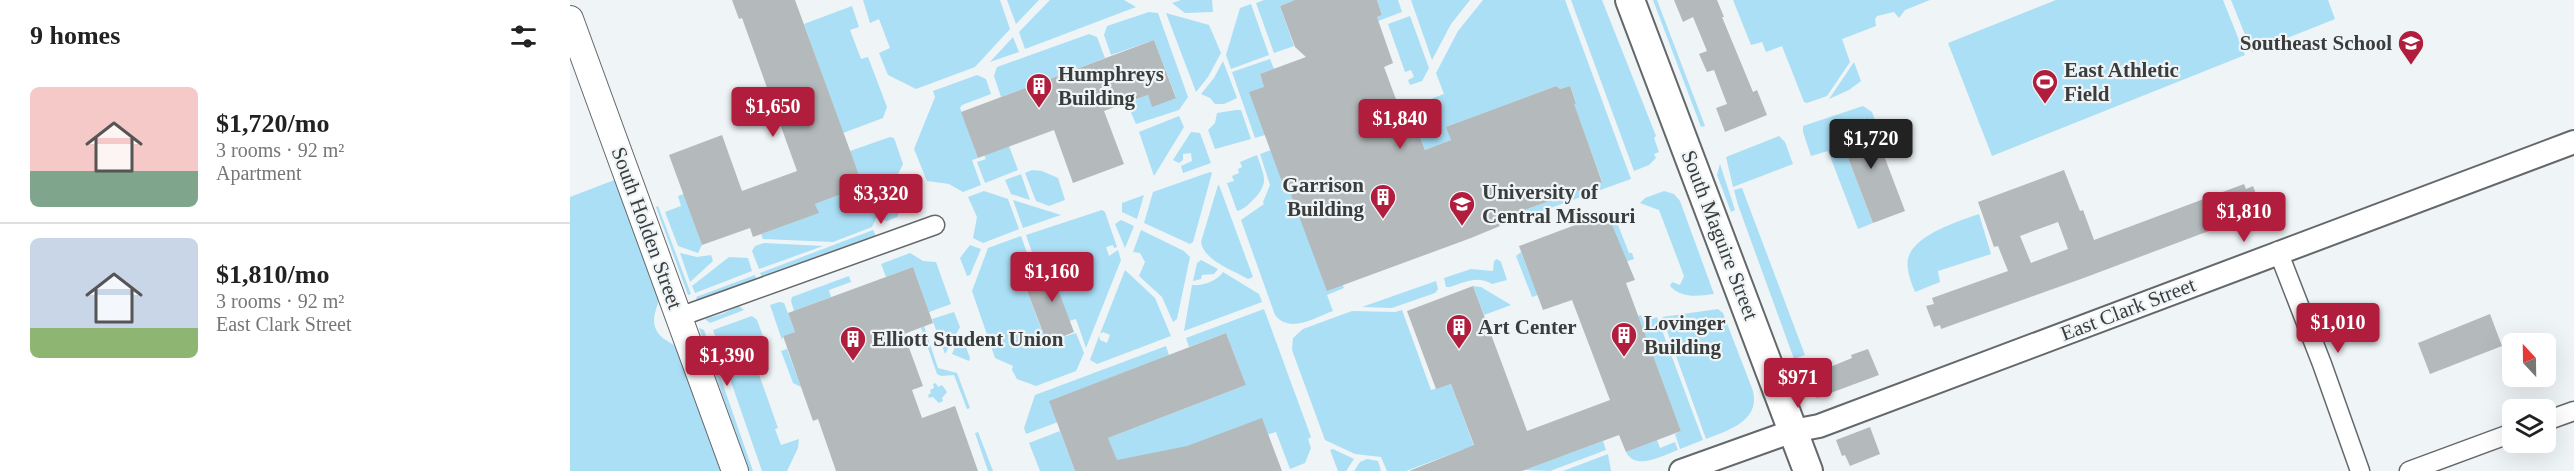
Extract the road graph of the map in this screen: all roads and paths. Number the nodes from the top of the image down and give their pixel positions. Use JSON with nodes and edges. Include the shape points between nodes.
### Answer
{"nodes":[{"id":1,"x":1630,"y":0,"type":"edge"},
{"id":2,"x":570,"y":19,"type":"edge"},
{"id":3,"x":2574,"y":142,"type":"edge"},
{"id":4,"x":934,"y":225,"type":"dead end"},
{"id":5,"x":2278,"y":251,"type":"junction"},
{"id":6,"x":679,"y":317,"type":"junction"},
{"id":7,"x":2574,"y":411,"type":"edge"},
{"id":8,"x":2556,"y":417,"type":"edge"},
{"id":9,"x":1793,"y":431,"type":"junction"},
{"id":10,"x":2502,"y":437,"type":"edge"},
{"id":11,"x":735,"y":471,"type":"edge"},
{"id":12,"x":1681,"y":471,"type":"edge"},
{"id":13,"x":1808,"y":471,"type":"edge"},
{"id":14,"x":2360,"y":471,"type":"edge"},
{"id":15,"x":2409,"y":471,"type":"edge"}],
"edges":[{"from":1,"to":9,"type":"main road","name":"South Maguire Street"},
{"from":2,"to":6,"type":"main road","name":"South Holden Street"},
{"from":3,"to":5,"type":"street","name":"East Clark Street"},
{"from":4,"to":6,"type":"street"},
{"from":5,"to":9,"type":"street","name":"East Clark Street","via":[[1819,426]]},
{"from":5,"to":14,"type":"street"},
{"from":6,"to":11,"type":"main road","name":"South Holden Street"},
{"from":7,"to":8,"type":"street"},
{"from":9,"to":12,"type":"street","name":"East Clark Street"},
{"from":9,"to":13,"type":"main road","name":"South Maguire Street"},
{"from":10,"to":15,"type":"street"}]}
